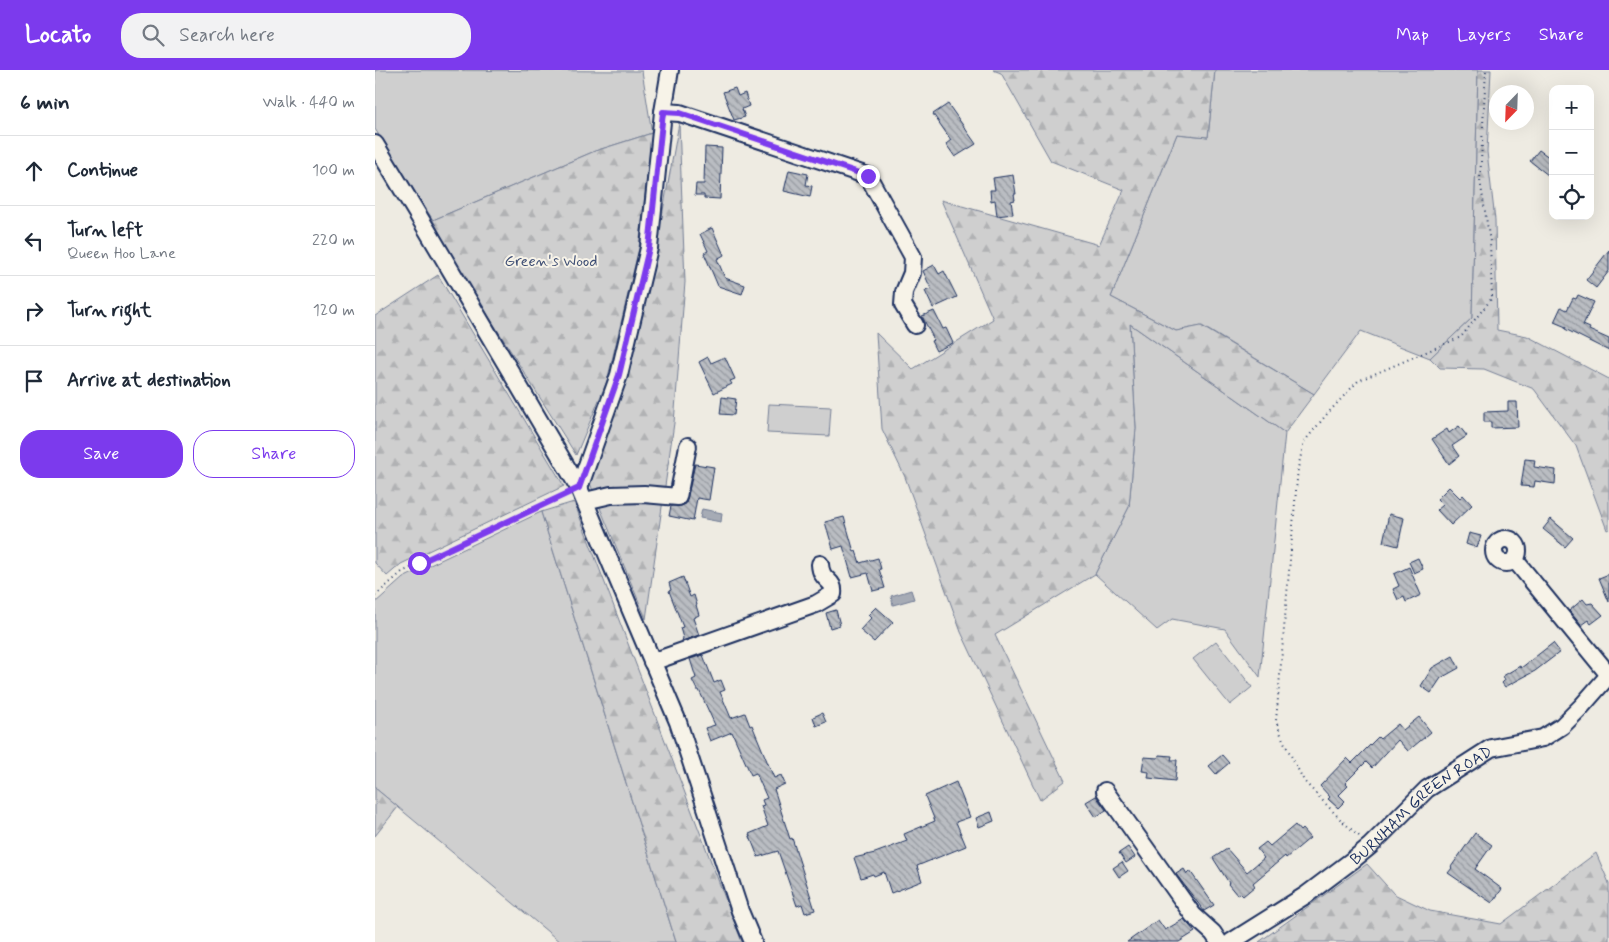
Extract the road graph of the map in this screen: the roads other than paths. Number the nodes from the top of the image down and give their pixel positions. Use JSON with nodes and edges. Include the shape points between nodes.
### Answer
{"nodes":[{"id":1,"x":670,"y":70,"type":"edge"},
{"id":2,"x":663,"y":112,"type":"junction"},
{"id":3,"x":375,"y":144,"type":"edge"},
{"id":4,"x":915,"y":325,"type":"dead end"},
{"id":5,"x":688,"y":446,"type":"dead end"},
{"id":6,"x":582,"y":494,"type":"junction"},
{"id":7,"x":1515,"y":560,"type":"dead end"},
{"id":8,"x":820,"y":564,"type":"dead end"},
{"id":9,"x":652,"y":662,"type":"junction"},
{"id":10,"x":1609,"y":675,"type":"edge"},
{"id":11,"x":1105,"y":791,"type":"dead end"},
{"id":12,"x":753,"y":942,"type":"edge"},
{"id":13,"x":1219,"y":942,"type":"edge"},
{"id":14,"x":1231,"y":942,"type":"edge"}],
"edges":[{"from":1,"to":2,"type":"street"},
{"from":2,"to":4,"type":"street","via":[[680,113],[868,176],[913,256],[903,305]]},
{"from":2,"to":6,"type":"street","via":[[649,248],[619,375]]},
{"from":3,"to":6,"type":"street"},
{"from":5,"to":6,"type":"street","via":[[678,497]]},
{"from":6,"to":9,"type":"street"},
{"from":7,"to":10,"type":"street"},
{"from":8,"to":9,"type":"street","via":[[823,577],[834,587],[833,594],[815,604]]},
{"from":9,"to":12,"type":"street","via":[[678,722]]},
{"from":10,"to":14,"type":"street","name":"BURNHAM GREEN ROAD","via":[[1562,726],[1543,738],[1491,748],[1427,788],[1370,846],[1306,895]]},
{"from":11,"to":13,"type":"street","via":[[1193,915]]}]}
